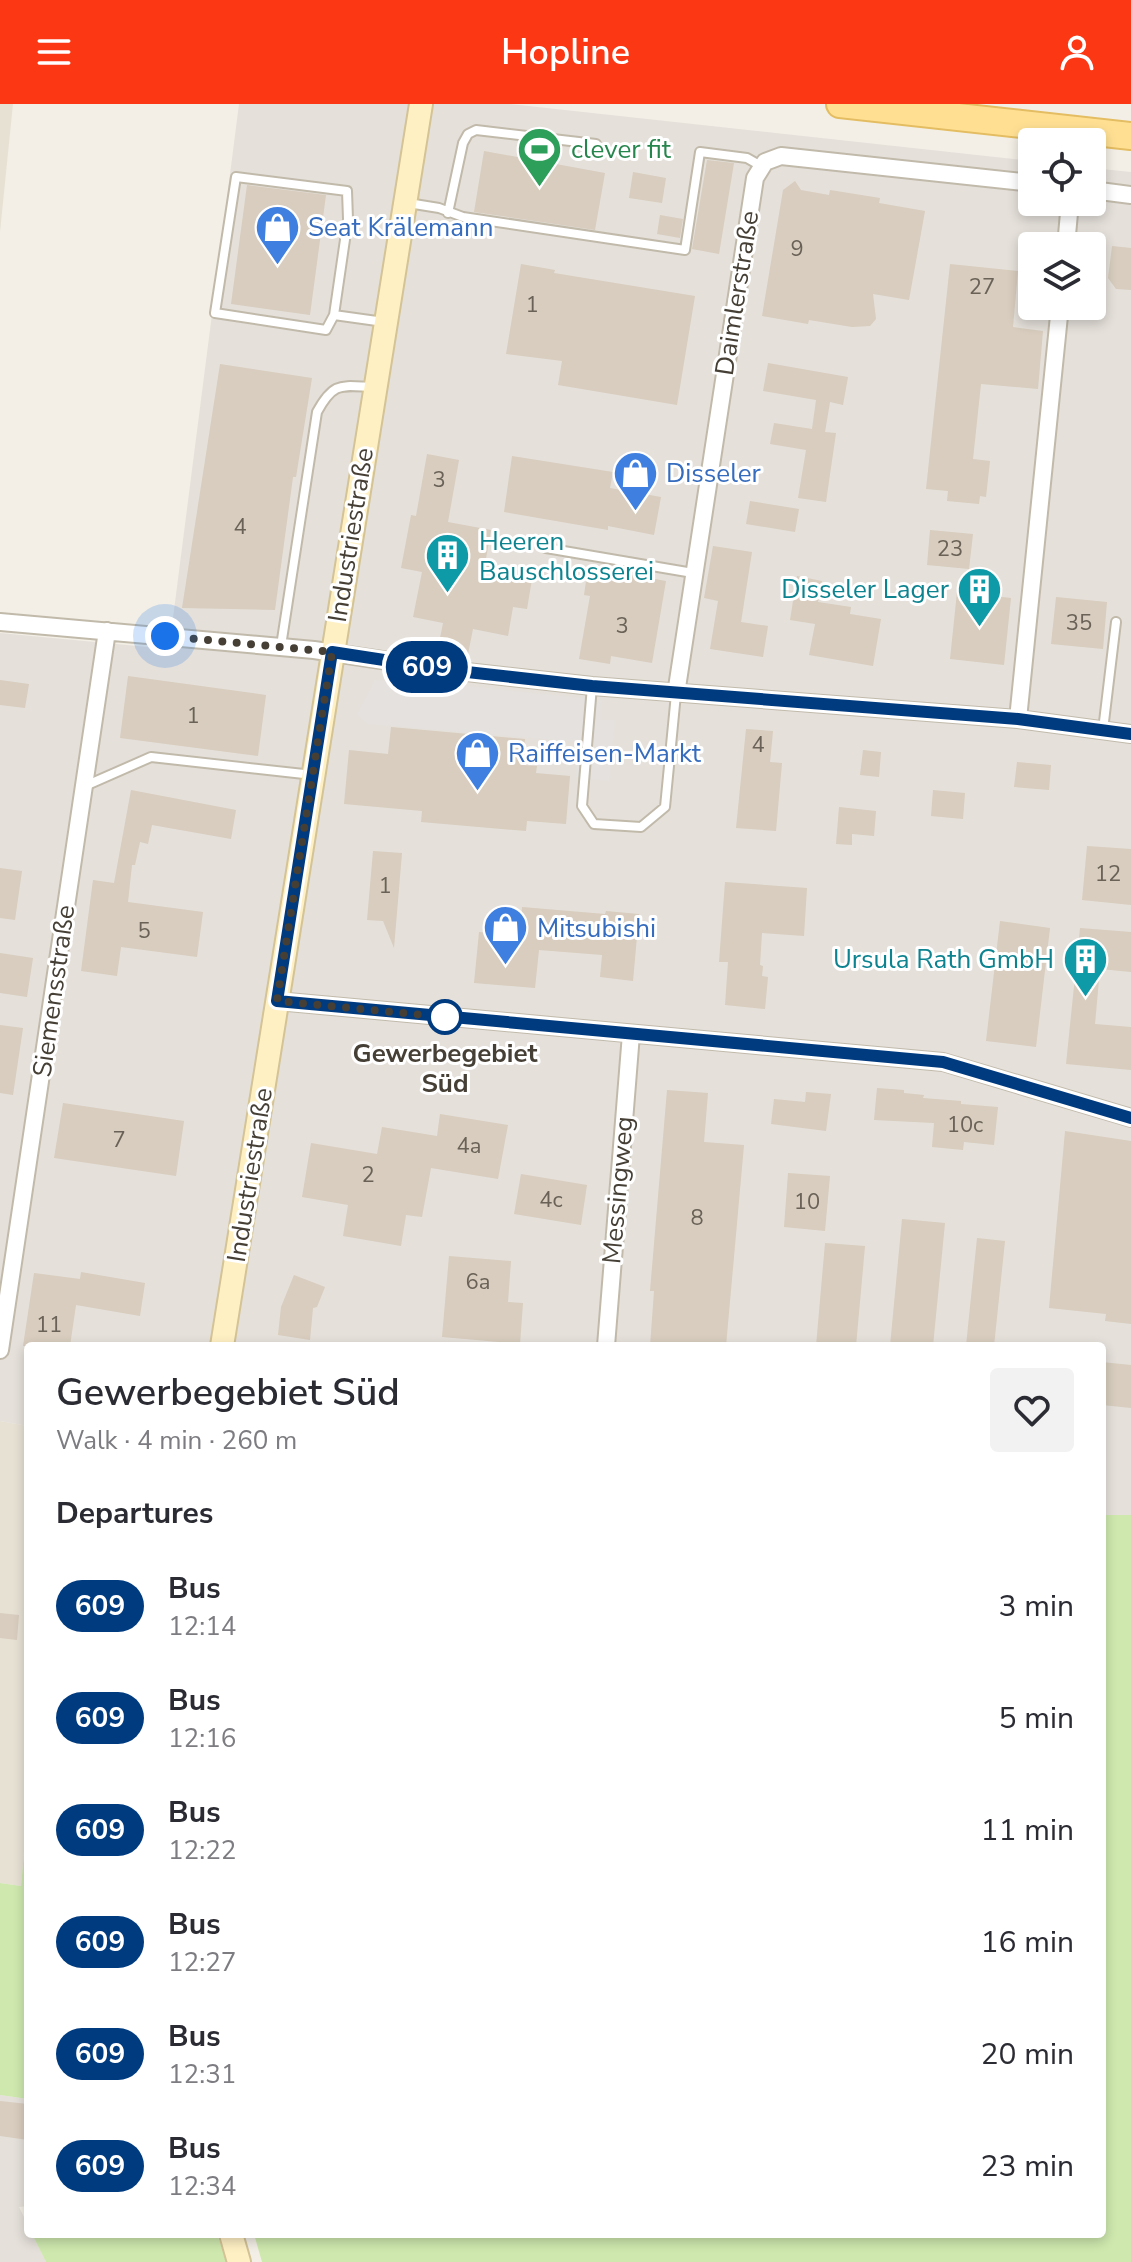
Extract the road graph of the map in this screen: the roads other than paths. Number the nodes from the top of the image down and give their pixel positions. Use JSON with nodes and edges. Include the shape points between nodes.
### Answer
{"nodes":[{"id":1,"x":421,"y":104,"type":"edge"},
{"id":2,"x":840,"y":104,"type":"edge"},
{"id":3,"x":1131,"y":136,"type":"edge"},
{"id":4,"x":596,"y":144,"type":"dead end"},
{"id":5,"x":761,"y":166,"type":"junction"},
{"id":6,"x":1018,"y":181,"type":"edge"},
{"id":7,"x":1106,"y":192,"type":"edge"},
{"id":8,"x":1131,"y":195,"type":"edge"},
{"id":9,"x":403,"y":202,"type":"junction"},
{"id":10,"x":448,"y":213,"type":"junction"},
{"id":11,"x":334,"y":315,"type":"junction"},
{"id":12,"x":1059,"y":320,"type":"edge"},
{"id":13,"x":384,"y":322,"type":"junction"},
{"id":14,"x":374,"y":387,"type":"junction"},
{"id":15,"x":546,"y":548,"type":"dead end"},
{"id":16,"x":693,"y":573,"type":"junction"},
{"id":17,"x":0,"y":622,"type":"edge"},
{"id":18,"x":1116,"y":622,"type":"dead end"},
{"id":19,"x":107,"y":631,"type":"junction"},
{"id":20,"x":280,"y":647,"type":"junction"},
{"id":21,"x":332,"y":652,"type":"junction"},
{"id":22,"x":592,"y":686,"type":"junction"},
{"id":23,"x":676,"y":694,"type":"junction"},
{"id":24,"x":1018,"y":719,"type":"junction"},
{"id":25,"x":1103,"y":731,"type":"junction"},
{"id":26,"x":1131,"y":734,"type":"edge"},
{"id":27,"x":314,"y":775,"type":"junction"},
{"id":28,"x":84,"y":787,"type":"junction"},
{"id":29,"x":277,"y":1001,"type":"junction"},
{"id":30,"x":631,"y":1034,"type":"junction"},
{"id":31,"x":1131,"y":1118,"type":"edge"},
{"id":32,"x":223,"y":1342,"type":"edge"},
{"id":33,"x":606,"y":1342,"type":"edge"},
{"id":34,"x":0,"y":1350,"type":"edge"},
{"id":35,"x":232,"y":2238,"type":"edge"},
{"id":36,"x":239,"y":2262,"type":"edge"}],
"edges":[{"from":1,"to":9,"type":"street","name":"Industriestraße"},
{"from":2,"to":3,"type":"main road"},
{"from":4,"to":10,"type":"lane","via":[[476,130],[463,143]]},
{"from":5,"to":6,"type":"street","via":[[781,156]]},
{"from":5,"to":10,"type":"lane","via":[[747,158],[700,152],[685,250]]},
{"from":5,"to":16,"type":"street","name":"Daimlerstraße"},
{"from":7,"to":8,"type":"street"},
{"from":9,"to":10,"type":"lane"},
{"from":9,"to":13,"type":"street","name":"Industriestraße"},
{"from":11,"to":11,"type":"lane","via":[[326,330],[215,313],[236,177],[347,191]]},
{"from":11,"to":13,"type":"lane"},
{"from":12,"to":24,"type":"street"},
{"from":13,"to":14,"type":"street","name":"Industriestraße"},
{"from":14,"to":20,"type":"lane","via":[[342,386],[328,392],[317,412]]},
{"from":14,"to":21,"type":"street","name":"Industriestraße"},
{"from":15,"to":16,"type":"lane"},
{"from":16,"to":23,"type":"street","name":"Daimlerstraße"},
{"from":17,"to":19,"type":"street"},
{"from":18,"to":25,"type":"lane"},
{"from":19,"to":20,"type":"street"},
{"from":19,"to":28,"type":"street","name":"Siemensstraße"},
{"from":20,"to":21,"type":"street"},
{"from":21,"to":22,"type":"street"},
{"from":21,"to":27,"type":"street","name":"Industriestraße"},
{"from":22,"to":23,"type":"street"},
{"from":22,"to":23,"type":"lane","via":[[582,806],[594,824],[641,827],[665,807]]},
{"from":23,"to":24,"type":"street"},
{"from":24,"to":25,"type":"street"},
{"from":25,"to":26,"type":"street"},
{"from":27,"to":28,"type":"lane","via":[[151,757]]},
{"from":27,"to":29,"type":"street","name":"Industriestraße"},
{"from":28,"to":34,"type":"street","name":"Siemensstraße"},
{"from":29,"to":30,"type":"street"},
{"from":29,"to":32,"type":"street","name":"Industriestraße"},
{"from":30,"to":31,"type":"street","via":[[943,1062]]},
{"from":30,"to":33,"type":"street","name":"Messingweg"},
{"from":35,"to":36,"type":"street"}]}
